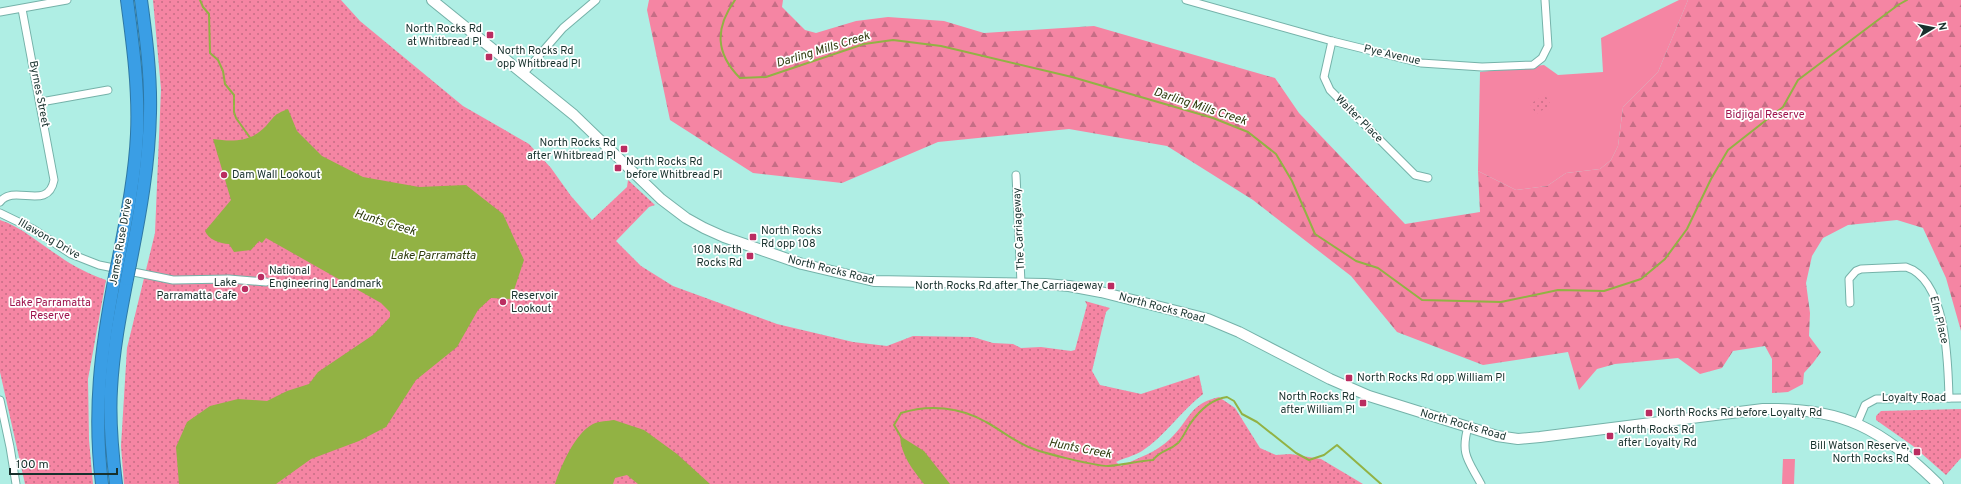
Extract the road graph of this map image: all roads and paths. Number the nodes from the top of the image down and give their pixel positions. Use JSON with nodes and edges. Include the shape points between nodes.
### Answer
{"nodes":[{"id":1,"x":67,"y":0,"type":"edge"},
{"id":2,"x":127,"y":0,"type":"edge"},
{"id":3,"x":141,"y":0,"type":"edge"},
{"id":4,"x":432,"y":0,"type":"edge"},
{"id":5,"x":596,"y":0,"type":"edge"},
{"id":6,"x":1186,"y":0,"type":"edge"},
{"id":7,"x":1545,"y":0,"type":"edge"},
{"id":8,"x":1204,"y":2,"type":"edge"},
{"id":9,"x":22,"y":9,"type":"junction"},
{"id":10,"x":0,"y":12,"type":"edge"},
{"id":11,"x":1332,"y":41,"type":"junction"},
{"id":12,"x":523,"y":74,"type":"junction"},
{"id":13,"x":108,"y":90,"type":"dead end"},
{"id":14,"x":41,"y":102,"type":"junction"},
{"id":15,"x":1016,"y":175,"type":"dead end"},
{"id":16,"x":1428,"y":178,"type":"dead end"},
{"id":17,"x":0,"y":202,"type":"edge"},
{"id":18,"x":0,"y":212,"type":"edge"},
{"id":19,"x":121,"y":278,"type":"junction"},
{"id":20,"x":266,"y":282,"type":"dead end"},
{"id":21,"x":1021,"y":283,"type":"junction"},
{"id":22,"x":1850,"y":303,"type":"dead end"},
{"id":23,"x":1949,"y":398,"type":"junction"},
{"id":24,"x":1961,"y":398,"type":"edge"},
{"id":25,"x":0,"y":400,"type":"edge"},
{"id":26,"x":1857,"y":424,"type":"junction"},
{"id":27,"x":1468,"y":427,"type":"junction"},
{"id":28,"x":16,"y":484,"type":"edge"},
{"id":29,"x":102,"y":484,"type":"edge"},
{"id":30,"x":116,"y":484,"type":"edge"},
{"id":31,"x":1481,"y":484,"type":"edge"},
{"id":32,"x":1938,"y":484,"type":"edge"}],
"edges":[{"from":1,"to":9,"type":"street"},
{"from":2,"to":19,"type":"highway","name":"James Ruse Drive","bridge":true,"via":[[137,87],[137,135],[132,185],[118,262]]},
{"from":3,"to":19,"type":"highway","name":"James Ruse Drive","bridge":true,"via":[[148,63],[149,138],[145,185],[130,264]]},
{"from":4,"to":12,"type":"main road","name":"North Rocks Road"},
{"from":5,"to":12,"type":"street","via":[[563,28]]},
{"from":6,"to":8,"type":"street","name":"Pye Avenue"},
{"from":7,"to":11,"type":"street","name":"Pye Avenue","via":[[1548,46],[1542,58],[1533,65],[1482,67],[1421,63]]},
{"from":8,"to":11,"type":"street","name":"Pye Avenue"},
{"from":9,"to":10,"type":"street"},
{"from":9,"to":14,"type":"street","name":"Byrnes Street"},
{"from":11,"to":16,"type":"street","name":"Walter Place","via":[[1324,77],[1330,90],[1415,176]]},
{"from":12,"to":21,"type":"main road","name":"North Rocks Road","via":[[574,115],[673,208],[696,224],[724,238],[802,264],[874,282]]},
{"from":13,"to":14,"type":"street"},
{"from":14,"to":17,"type":"street","name":"Byrnes Street","via":[[54,180],[50,192],[45,195],[9,196]]},
{"from":15,"to":21,"type":"street","name":"The Carriageway"},
{"from":18,"to":20,"type":"street","name":"Illawong Drive","via":[[33,229],[71,254],[99,265],[173,280],[229,279]]},
{"from":19,"to":29,"type":"highway","name":"James Ruse Drive","via":[[103,336],[98,386],[98,438]]},
{"from":19,"to":30,"type":"highway","name":"James Ruse Drive","via":[[111,389],[111,440]]},
{"from":21,"to":27,"type":"main road","name":"North Rocks Road","via":[[1069,286],[1208,319],[1239,332],[1350,389]]},
{"from":22,"to":23,"type":"street","name":"Elm Place","via":[[1849,279],[1861,268],[1906,267],[1923,277],[1942,321]]},
{"from":23,"to":24,"type":"street","name":"Loyalty Road"},
{"from":23,"to":26,"type":"street","name":"Loyalty Road","via":[[1876,398],[1865,405]]},
{"from":25,"to":28,"type":"street"},
{"from":26,"to":27,"type":"main road","name":"North Rocks Road","via":[[1825,414],[1789,408],[1528,438],[1502,437]]},
{"from":26,"to":32,"type":"main road","name":"North Rocks Road","via":[[1883,436]]},
{"from":27,"to":31,"type":"street","via":[[1464,452]]}]}
